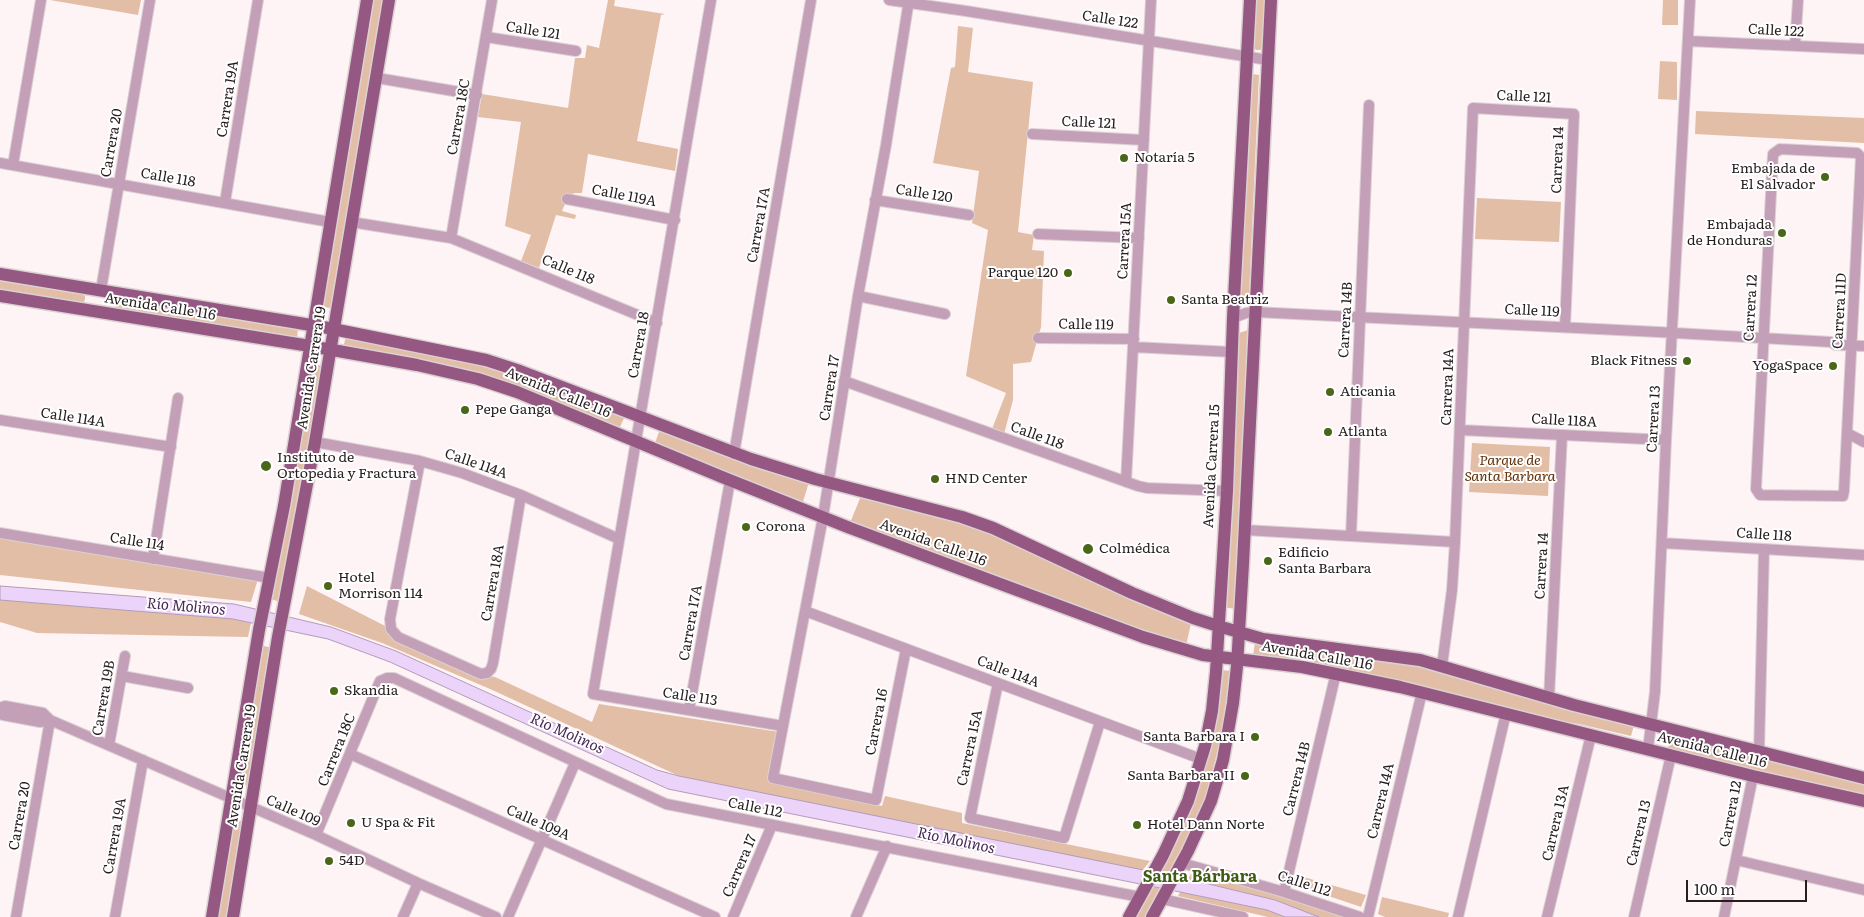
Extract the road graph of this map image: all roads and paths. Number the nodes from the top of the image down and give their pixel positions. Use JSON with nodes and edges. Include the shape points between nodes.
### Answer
{"nodes":[{"id":1,"x":41,"y":0,"type":"edge"},
{"id":2,"x":150,"y":0,"type":"edge"},
{"id":3,"x":258,"y":0,"type":"edge"},
{"id":4,"x":367,"y":0,"type":"edge"},
{"id":5,"x":389,"y":0,"type":"edge"},
{"id":6,"x":492,"y":0,"type":"edge"},
{"id":7,"x":711,"y":0,"type":"edge"},
{"id":8,"x":811,"y":0,"type":"edge"},
{"id":9,"x":889,"y":0,"type":"edge"},
{"id":10,"x":1151,"y":0,"type":"edge"},
{"id":11,"x":1250,"y":0,"type":"edge"},
{"id":12,"x":1271,"y":0,"type":"edge"},
{"id":13,"x":1690,"y":0,"type":"edge"},
{"id":14,"x":1798,"y":0,"type":"edge"},
{"id":15,"x":909,"y":2,"type":"edge"},
{"id":16,"x":486,"y":37,"type":"junction"},
{"id":17,"x":1149,"y":40,"type":"junction"},
{"id":18,"x":1688,"y":41,"type":"junction"},
{"id":19,"x":1795,"y":46,"type":"junction"},
{"id":20,"x":1864,"y":49,"type":"edge"},
{"id":21,"x":576,"y":51,"type":"dead end"},
{"id":22,"x":1247,"y":57,"type":"junction"},
{"id":23,"x":1268,"y":60,"type":"junction"},
{"id":24,"x":383,"y":79,"type":"dead end"},
{"id":25,"x":477,"y":95,"type":"junction"},
{"id":26,"x":1369,"y":104,"type":"dead end"},
{"id":27,"x":1473,"y":108,"type":"joint"},
{"id":28,"x":1574,"y":114,"type":"joint"},
{"id":29,"x":1032,"y":134,"type":"dead end"},
{"id":30,"x":1144,"y":140,"type":"junction"},
{"id":31,"x":1860,"y":157,"type":"joint"},
{"id":32,"x":0,"y":163,"type":"edge"},
{"id":33,"x":13,"y":165,"type":"junction"},
{"id":34,"x":119,"y":184,"type":"junction"},
{"id":35,"x":567,"y":199,"type":"dead end"},
{"id":36,"x":876,"y":200,"type":"junction"},
{"id":37,"x":225,"y":202,"type":"junction"},
{"id":38,"x":1861,"y":206,"type":"edge"},
{"id":39,"x":969,"y":214,"type":"dead end"},
{"id":40,"x":675,"y":220,"type":"junction"},
{"id":41,"x":330,"y":222,"type":"junction"},
{"id":42,"x":351,"y":222,"type":"junction"},
{"id":43,"x":1038,"y":234,"type":"dead end"},
{"id":44,"x":451,"y":238,"type":"junction"},
{"id":45,"x":1139,"y":238,"type":"junction"},
{"id":46,"x":0,"y":274,"type":"edge"},
{"id":47,"x":102,"y":290,"type":"junction"},
{"id":48,"x":0,"y":296,"type":"edge"},
{"id":49,"x":858,"y":296,"type":"junction"},
{"id":50,"x":32,"y":302,"type":"junction"},
{"id":51,"x":1255,"y":312,"type":"junction"},
{"id":52,"x":945,"y":314,"type":"dead end"},
{"id":53,"x":1360,"y":317,"type":"junction"},
{"id":54,"x":1233,"y":318,"type":"junction"},
{"id":55,"x":1464,"y":322,"type":"junction"},
{"id":56,"x":657,"y":323,"type":"junction"},
{"id":57,"x":314,"y":325,"type":"junction"},
{"id":58,"x":1565,"y":327,"type":"junction"},
{"id":59,"x":334,"y":328,"type":"junction"},
{"id":60,"x":1673,"y":332,"type":"junction"},
{"id":61,"x":1038,"y":338,"type":"dead end"},
{"id":62,"x":1764,"y":338,"type":"junction"},
{"id":63,"x":1864,"y":342,"type":"edge"},
{"id":64,"x":1134,"y":343,"type":"junction"},
{"id":65,"x":1852,"y":343,"type":"junction"},
{"id":66,"x":310,"y":346,"type":"junction"},
{"id":67,"x":1864,"y":346,"type":"edge"},
{"id":68,"x":330,"y":350,"type":"junction"},
{"id":69,"x":1232,"y":352,"type":"junction"},
{"id":70,"x":844,"y":381,"type":"junction"},
{"id":71,"x":178,"y":398,"type":"dead end"},
{"id":72,"x":641,"y":417,"type":"junction"},
{"id":73,"x":0,"y":420,"type":"edge"},
{"id":74,"x":1460,"y":430,"type":"junction"},
{"id":75,"x":1847,"y":433,"type":"junction"},
{"id":76,"x":1562,"y":435,"type":"junction"},
{"id":77,"x":1666,"y":440,"type":"junction"},
{"id":78,"x":637,"y":441,"type":"junction"},
{"id":79,"x":315,"y":442,"type":"junction"},
{"id":80,"x":1864,"y":442,"type":"edge"},
{"id":81,"x":171,"y":447,"type":"junction"},
{"id":82,"x":734,"y":454,"type":"junction"},
{"id":83,"x":420,"y":461,"type":"junction"},
{"id":84,"x":730,"y":481,"type":"junction"},
{"id":85,"x":1126,"y":482,"type":"junction"},
{"id":86,"x":829,"y":483,"type":"junction"},
{"id":87,"x":1226,"y":491,"type":"junction"},
{"id":88,"x":522,"y":495,"type":"junction"},
{"id":89,"x":1843,"y":496,"type":"joint"},
{"id":90,"x":823,"y":517,"type":"junction"},
{"id":91,"x":1245,"y":530,"type":"junction"},
{"id":92,"x":0,"y":533,"type":"edge"},
{"id":93,"x":1351,"y":536,"type":"junction"},
{"id":94,"x":619,"y":539,"type":"junction"},
{"id":95,"x":1455,"y":542,"type":"junction"},
{"id":96,"x":1662,"y":543,"type":"junction"},
{"id":97,"x":1764,"y":548,"type":"junction"},
{"id":98,"x":1864,"y":555,"type":"edge"},
{"id":99,"x":153,"y":559,"type":"junction"},
{"id":100,"x":270,"y":578,"type":"junction"},
{"id":101,"x":805,"y":611,"type":"junction"},
{"id":102,"x":1218,"y":626,"type":"junction"},
{"id":103,"x":1239,"y":632,"type":"junction"},
{"id":104,"x":906,"y":649,"type":"junction"},
{"id":105,"x":125,"y":656,"type":"dead end"},
{"id":106,"x":1216,"y":656,"type":"junction"},
{"id":107,"x":1238,"y":659,"type":"junction"},
{"id":108,"x":1442,"y":666,"type":"junction"},
{"id":109,"x":1336,"y":673,"type":"junction"},
{"id":110,"x":122,"y":676,"type":"junction"},
{"id":111,"x":387,"y":678,"type":"joint"},
{"id":112,"x":998,"y":683,"type":"junction"},
{"id":113,"x":188,"y":688,"type":"dead end"},
{"id":114,"x":1422,"y":692,"type":"junction"},
{"id":115,"x":593,"y":694,"type":"joint"},
{"id":116,"x":1549,"y":698,"type":"junction"},
{"id":117,"x":0,"y":708,"type":"edge"},
{"id":118,"x":690,"y":710,"type":"junction"},
{"id":119,"x":0,"y":713,"type":"edge"},
{"id":120,"x":1506,"y":713,"type":"junction"},
{"id":121,"x":50,"y":720,"type":"junction"},
{"id":122,"x":1100,"y":722,"type":"junction"},
{"id":123,"x":1652,"y":725,"type":"junction"},
{"id":124,"x":783,"y":726,"type":"junction"},
{"id":125,"x":1592,"y":735,"type":"junction"},
{"id":126,"x":109,"y":745,"type":"junction"},
{"id":127,"x":1648,"y":749,"type":"junction"},
{"id":128,"x":1759,"y":752,"type":"junction"},
{"id":129,"x":350,"y":754,"type":"junction"},
{"id":130,"x":1671,"y":755,"type":"junction"},
{"id":131,"x":1201,"y":759,"type":"junction"},
{"id":132,"x":143,"y":760,"type":"junction"},
{"id":133,"x":575,"y":763,"type":"junction"},
{"id":134,"x":1864,"y":774,"type":"edge"},
{"id":135,"x":1753,"y":776,"type":"junction"},
{"id":136,"x":773,"y":778,"type":"joint"},
{"id":137,"x":1864,"y":778,"type":"edge"},
{"id":138,"x":231,"y":798,"type":"junction"},
{"id":139,"x":1864,"y":801,"type":"edge"},
{"id":140,"x":250,"y":807,"type":"junction"},
{"id":141,"x":772,"y":825,"type":"junction"},
{"id":142,"x":316,"y":835,"type":"junction"},
{"id":143,"x":540,"y":839,"type":"junction"},
{"id":144,"x":887,"y":846,"type":"junction"},
{"id":145,"x":1736,"y":860,"type":"junction"},
{"id":146,"x":1180,"y":865,"type":"junction"},
{"id":147,"x":418,"y":884,"type":"junction"},
{"id":148,"x":1864,"y":890,"type":"edge"},
{"id":149,"x":1143,"y":892,"type":"junction"},
{"id":150,"x":1284,"y":892,"type":"junction"},
{"id":151,"x":1164,"y":896,"type":"junction"},
{"id":152,"x":16,"y":917,"type":"edge"},
{"id":153,"x":115,"y":917,"type":"edge"},
{"id":154,"x":212,"y":917,"type":"edge"},
{"id":155,"x":233,"y":917,"type":"edge"},
{"id":156,"x":404,"y":917,"type":"edge"},
{"id":157,"x":496,"y":917,"type":"edge"},
{"id":158,"x":508,"y":917,"type":"edge"},
{"id":159,"x":715,"y":917,"type":"edge"},
{"id":160,"x":733,"y":917,"type":"edge"},
{"id":161,"x":856,"y":917,"type":"edge"},
{"id":162,"x":1129,"y":917,"type":"edge"},
{"id":163,"x":1152,"y":917,"type":"edge"},
{"id":164,"x":1243,"y":917,"type":"edge"},
{"id":165,"x":1360,"y":917,"type":"edge"},
{"id":166,"x":1368,"y":917,"type":"edge"},
{"id":167,"x":1458,"y":917,"type":"edge"},
{"id":168,"x":1547,"y":917,"type":"edge"},
{"id":169,"x":1634,"y":917,"type":"edge"},
{"id":170,"x":1724,"y":917,"type":"edge"}],
"edges":[{"from":1,"to":33,"type":"street"},
{"from":2,"to":34,"type":"street","name":"Carrera 20"},
{"from":3,"to":37,"type":"street","name":"Carrera 19A"},
{"from":4,"to":41,"type":"main road","name":"Avenida Carrera 19"},
{"from":5,"to":42,"type":"main road","name":"Avenida Carrera 19"},
{"from":6,"to":16,"type":"street","name":"Carrera 18C"},
{"from":7,"to":40,"type":"street","name":"Carrera 18"},
{"from":8,"to":82,"type":"street","name":"Carrera 17A"},
{"from":9,"to":15,"type":"street","name":"Calle 122"},
{"from":10,"to":17,"type":"street","name":"Carrera 15A"},
{"from":11,"to":22,"type":"main road","name":"Avenida Carrera 15"},
{"from":12,"to":23,"type":"main road"},
{"from":13,"to":18,"type":"street","name":"Carrera 13"},
{"from":14,"to":19,"type":"street"},
{"from":15,"to":17,"type":"street","name":"Calle 122"},
{"from":15,"to":36,"type":"street","name":"Carrera 17"},
{"from":16,"to":21,"type":"street","name":"Calle 121"},
{"from":16,"to":25,"type":"street","name":"Carrera 18C"},
{"from":17,"to":22,"type":"street","name":"Calle 122"},
{"from":17,"to":30,"type":"street","name":"Carrera 15A"},
{"from":18,"to":19,"type":"street","name":"Calle 122"},
{"from":18,"to":60,"type":"street","name":"Carrera 13"},
{"from":19,"to":20,"type":"street","name":"Calle 122"},
{"from":22,"to":23,"type":"street","name":"Calle 122"},
{"from":22,"to":54,"type":"main road","name":"Avenida Carrera 15"},
{"from":23,"to":51,"type":"main road"},
{"from":24,"to":25,"type":"street"},
{"from":25,"to":44,"type":"street","name":"Carrera 18C"},
{"from":26,"to":53,"type":"street","name":"Carrera 14B"},
{"from":27,"to":28,"type":"street","name":"Calle 121"},
{"from":27,"to":55,"type":"street","name":"Carrera 14A"},
{"from":28,"to":58,"type":"street","name":"Carrera 14"},
{"from":29,"to":30,"type":"street","name":"Calle 121"},
{"from":30,"to":45,"type":"street","name":"Carrera 15A"},
{"from":31,"to":38,"type":"street","name":"Carrera 11D"},
{"from":31,"to":62,"type":"street","name":"Carrera 12","via":[[1857,153],[1780,149],[1773,154]]},
{"from":32,"to":33,"type":"street","name":"Calle 118"},
{"from":33,"to":34,"type":"street","name":"Calle 118"},
{"from":34,"to":37,"type":"street","name":"Calle 118"},
{"from":34,"to":47,"type":"street","name":"Carrera 20"},
{"from":35,"to":40,"type":"street","name":"Calle 119A"},
{"from":36,"to":39,"type":"street","name":"Calle 120"},
{"from":36,"to":49,"type":"street","name":"Carrera 17"},
{"from":37,"to":41,"type":"street","name":"Calle 118"},
{"from":38,"to":65,"type":"street","name":"Carrera 11D"},
{"from":40,"to":56,"type":"street","name":"Carrera 18"},
{"from":41,"to":57,"type":"main road","name":"Avenida Carrera 19"},
{"from":42,"to":44,"type":"street","name":"Calle 118"},
{"from":42,"to":59,"type":"main road","name":"Avenida Carrera 19"},
{"from":43,"to":45,"type":"street"},
{"from":44,"to":56,"type":"street","name":"Calle 118"},
{"from":45,"to":64,"type":"street","name":"Carrera 15A"},
{"from":46,"to":47,"type":"main road","name":"Avenida Calle 116"},
{"from":47,"to":50,"type":"main road","via":[[99,306]]},
{"from":47,"to":57,"type":"main road","name":"Avenida Calle 116"},
{"from":48,"to":50,"type":"main road","name":"Avenida Calle 116"},
{"from":49,"to":52,"type":"street"},
{"from":49,"to":70,"type":"street","name":"Carrera 17"},
{"from":50,"to":66,"type":"main road","name":"Avenida Calle 116"},
{"from":51,"to":53,"type":"street","name":"Calle 119"},
{"from":51,"to":54,"type":"street","name":"Calle 119"},
{"from":51,"to":91,"type":"main road"},
{"from":53,"to":55,"type":"street","name":"Calle 119"},
{"from":53,"to":93,"type":"street","name":"Carrera 14B"},
{"from":54,"to":69,"type":"main road","name":"Avenida Carrera 15"},
{"from":55,"to":58,"type":"street","name":"Calle 119"},
{"from":55,"to":74,"type":"street","name":"Carrera 14A"},
{"from":56,"to":72,"type":"street","name":"Carrera 18"},
{"from":57,"to":59,"type":"main road","name":"Avenida Calle 116"},
{"from":57,"to":66,"type":"main road","name":"Avenida Carrera 19"},
{"from":58,"to":60,"type":"street","name":"Calle 119"},
{"from":59,"to":68,"type":"main road","name":"Avenida Carrera 19"},
{"from":59,"to":72,"type":"main road","name":"Avenida Calle 116","via":[[486,360]]},
{"from":60,"to":62,"type":"street","name":"Calle 119"},
{"from":60,"to":77,"type":"street","name":"Carrera 13"},
{"from":61,"to":64,"type":"street","name":"Calle 119"},
{"from":62,"to":65,"type":"street","name":"Calle 119"},
{"from":62,"to":89,"type":"street","name":"Carrera 12","via":[[1756,489],[1760,495]]},
{"from":63,"to":65,"type":"street","name":"Calle 119"},
{"from":64,"to":69,"type":"street","name":"Calle 119"},
{"from":64,"to":85,"type":"street","name":"Carrera 15A"},
{"from":65,"to":67,"type":"street","name":"Calle 119"},
{"from":65,"to":75,"type":"street","name":"Carrera 11D"},
{"from":66,"to":68,"type":"main road","name":"Avenida Calle 116"},
{"from":66,"to":100,"type":"main road","name":"Avenida Carrera 19"},
{"from":68,"to":78,"type":"main road","name":"Avenida Calle 116","via":[[478,379]]},
{"from":68,"to":79,"type":"main road","name":"Avenida Carrera 19"},
{"from":69,"to":87,"type":"main road","name":"Avenida Carrera 15"},
{"from":70,"to":85,"type":"street","name":"Calle 118"},
{"from":70,"to":86,"type":"street","name":"Carrera 17"},
{"from":71,"to":81,"type":"street"},
{"from":72,"to":78,"type":"street","name":"Carrera 18"},
{"from":72,"to":82,"type":"main road","name":"Avenida Calle 116"},
{"from":73,"to":81,"type":"street","name":"Calle 114A"},
{"from":74,"to":76,"type":"street","name":"Calle 118A"},
{"from":74,"to":95,"type":"street","name":"Carrera 14A"},
{"from":75,"to":80,"type":"street"},
{"from":75,"to":89,"type":"street","name":"Carrera 11D"},
{"from":76,"to":77,"type":"street","name":"Calle 118A"},
{"from":76,"to":116,"type":"street","name":"Carrera 14"},
{"from":77,"to":96,"type":"street","name":"Carrera 13"},
{"from":78,"to":84,"type":"main road","name":"Avenida Calle 116"},
{"from":78,"to":94,"type":"street","name":"Carrera 18"},
{"from":79,"to":83,"type":"street","name":"Calle 114A"},
{"from":79,"to":140,"type":"main road","name":"Avenida Carrera 19"},
{"from":81,"to":99,"type":"street"},
{"from":82,"to":86,"type":"main road","name":"Avenida Calle 116"},
{"from":83,"to":88,"type":"street","name":"Calle 114A"},
{"from":83,"to":88,"type":"street","name":"Carrera 18A","via":[[390,619],[391,629],[398,637],[481,674],[488,673],[493,663]]},
{"from":84,"to":90,"type":"main road","name":"Avenida Calle 116"},
{"from":84,"to":118,"type":"street","name":"Carrera 17A"},
{"from":85,"to":87,"type":"street","name":"Calle 118","via":[[1147,488]]},
{"from":86,"to":90,"type":"street","name":"Carrera 17"},
{"from":86,"to":102,"type":"main road","name":"Avenida Calle 116","via":[[962,517],[992,528],[1132,593]]},
{"from":87,"to":102,"type":"main road","name":"Avenida Carrera 15"},
{"from":88,"to":94,"type":"street","name":"Calle 114A"},
{"from":90,"to":101,"type":"street","name":"Carrera 17"},
{"from":90,"to":106,"type":"main road","name":"Avenida Calle 116","via":[[1116,628],[1198,654]]},
{"from":91,"to":93,"type":"street"},
{"from":91,"to":103,"type":"main road"},
{"from":92,"to":99,"type":"street","name":"Calle 114"},
{"from":93,"to":95,"type":"street"},
{"from":94,"to":115,"type":"street","name":"Carrera 18"},
{"from":95,"to":108,"type":"street","name":"Carrera 14A"},
{"from":96,"to":97,"type":"street","name":"Calle 118"},
{"from":96,"to":123,"type":"street","name":"Carrera 13"},
{"from":97,"to":98,"type":"street","name":"Calle 118"},
{"from":97,"to":128,"type":"street"},
{"from":99,"to":100,"type":"street","name":"Calle 114"},
{"from":100,"to":138,"type":"main road","name":"Avenida Carrera 19"},
{"from":101,"to":104,"type":"street","name":"Calle 114A"},
{"from":101,"to":124,"type":"street","name":"Carrera 17"},
{"from":102,"to":103,"type":"main road","name":"Avenida Calle 116"},
{"from":102,"to":106,"type":"main road","name":"Avenida Carrera 15"},
{"from":103,"to":107,"type":"main road"},
{"from":103,"to":108,"type":"main road","name":"Avenida Calle 116","via":[[1263,639],[1396,655]]},
{"from":104,"to":112,"type":"street","name":"Calle 114A"},
{"from":104,"to":136,"type":"street","name":"Carrera 16","via":[[876,800]]},
{"from":105,"to":110,"type":"street","name":"Carrera 19B"},
{"from":106,"to":107,"type":"main road","name":"Avenida Calle 116"},
{"from":106,"to":131,"type":"main road","name":"Avenida Carrera 15","via":[[1212,711]]},
{"from":107,"to":109,"type":"main road","name":"Avenida Calle 116"},
{"from":107,"to":146,"type":"main road","via":[[1230,728],[1216,786],[1201,825]]},
{"from":108,"to":116,"type":"main road","name":"Avenida Calle 116"},
{"from":109,"to":114,"type":"main road","name":"Avenida Calle 116"},
{"from":109,"to":150,"type":"street","name":"Carrera 14B"},
{"from":110,"to":113,"type":"street"},
{"from":110,"to":126,"type":"street","name":"Carrera 19B"},
{"from":111,"to":129,"type":"street","name":"Carrera 18C","via":[[377,688]]},
{"from":111,"to":133,"type":"street","name":"Calle 112","via":[[405,682]]},
{"from":112,"to":122,"type":"street","name":"Calle 114A"},
{"from":112,"to":122,"type":"street","name":"Carrera 15A","via":[[970,818],[1064,838]]},
{"from":114,"to":120,"type":"main road","name":"Avenida Calle 116"},
{"from":114,"to":166,"type":"street","name":"Carrera 14A"},
{"from":115,"to":118,"type":"street","name":"Calle 113"},
{"from":116,"to":123,"type":"main road","name":"Avenida Calle 116"},
{"from":117,"to":121,"type":"street","name":"Calle 109","via":[[5,706],[43,713]]},
{"from":118,"to":124,"type":"street","name":"Calle 113"},
{"from":119,"to":121,"type":"street","name":"Calle 109","via":[[40,722]]},
{"from":120,"to":125,"type":"main road","name":"Avenida Calle 116"},
{"from":120,"to":167,"type":"street"},
{"from":121,"to":126,"type":"street","name":"Calle 109"},
{"from":121,"to":152,"type":"street","name":"Carrera 20"},
{"from":122,"to":131,"type":"street","name":"Calle 114A"},
{"from":123,"to":127,"type":"street","name":"Carrera 13"},
{"from":123,"to":128,"type":"main road","name":"Avenida Calle 116"},
{"from":124,"to":136,"type":"street","name":"Carrera 17"},
{"from":125,"to":127,"type":"main road","name":"Avenida Calle 116"},
{"from":125,"to":168,"type":"street","name":"Carrera 13A"},
{"from":126,"to":132,"type":"street","name":"Calle 109"},
{"from":127,"to":130,"type":"main road","name":"Avenida Calle 116"},
{"from":128,"to":137,"type":"main road","name":"Avenida Calle 116"},
{"from":129,"to":142,"type":"street","name":"Carrera 18C"},
{"from":129,"to":143,"type":"street","name":"Calle 109A"},
{"from":130,"to":135,"type":"main road","name":"Avenida Calle 116"},
{"from":130,"to":169,"type":"street","name":"Carrera 13"},
{"from":131,"to":149,"type":"main road","name":"Avenida Carrera 15","via":[[1188,800]]},
{"from":132,"to":138,"type":"street","name":"Calle 109"},
{"from":132,"to":153,"type":"street","name":"Carrera 19A"},
{"from":133,"to":141,"type":"street","name":"Calle 112","via":[[666,804]]},
{"from":133,"to":143,"type":"street"},
{"from":134,"to":137,"type":"street"},
{"from":135,"to":139,"type":"main road","name":"Avenida Calle 116"},
{"from":135,"to":145,"type":"street","name":"Carrera 12"},
{"from":138,"to":140,"type":"street","name":"Calle 109"},
{"from":138,"to":154,"type":"main road","name":"Avenida Carrera 19"},
{"from":140,"to":142,"type":"street","name":"Calle 109"},
{"from":140,"to":155,"type":"main road","name":"Avenida Carrera 19"},
{"from":141,"to":144,"type":"street","name":"Calle 112"},
{"from":141,"to":160,"type":"street","name":"Carrera 17"},
{"from":142,"to":147,"type":"street","name":"Calle 109"},
{"from":143,"to":158,"type":"street"},
{"from":143,"to":159,"type":"street","name":"Calle 109A"},
{"from":144,"to":149,"type":"street","name":"Calle 112"},
{"from":144,"to":161,"type":"street"},
{"from":145,"to":148,"type":"street"},
{"from":145,"to":170,"type":"street","name":"Carrera 12"},
{"from":146,"to":150,"type":"street","name":"Calle 112"},
{"from":146,"to":151,"type":"main road"},
{"from":147,"to":156,"type":"street"},
{"from":147,"to":157,"type":"street","name":"Calle 109"},
{"from":149,"to":162,"type":"main road","name":"Avenida Carrera 15"},
{"from":150,"to":165,"type":"street","name":"Calle 112"},
{"from":151,"to":163,"type":"main road"},
{"from":151,"to":164,"type":"street"}]}
